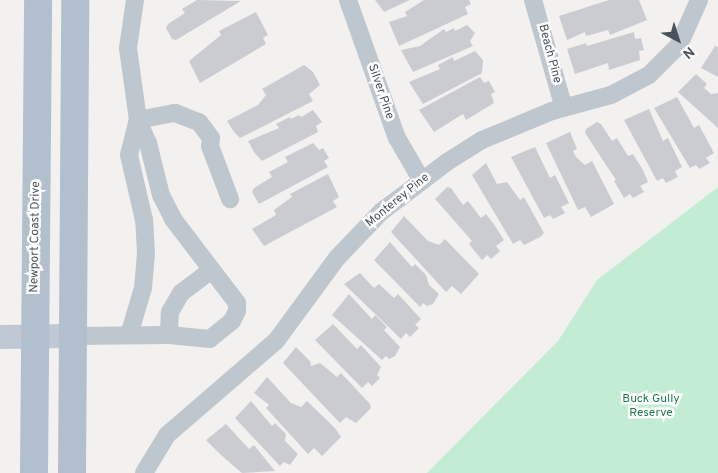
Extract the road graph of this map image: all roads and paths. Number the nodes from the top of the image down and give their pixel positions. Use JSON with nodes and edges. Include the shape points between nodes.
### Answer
{"nodes":[{"id":1,"x":38,"y":0,"type":"edge"},
{"id":2,"x":75,"y":0,"type":"edge"},
{"id":3,"x":135,"y":0,"type":"edge"},
{"id":4,"x":348,"y":0,"type":"edge"},
{"id":5,"x":533,"y":0,"type":"edge"},
{"id":6,"x":699,"y":0,"type":"edge"},
{"id":7,"x":564,"y":108,"type":"junction"},
{"id":8,"x":138,"y":120,"type":"junction"},
{"id":9,"x":422,"y":180,"type":"junction"},
{"id":10,"x":230,"y":199,"type":"dead end"},
{"id":11,"x":211,"y":270,"type":"junction"},
{"id":12,"x":129,"y":335,"type":"junction"},
{"id":13,"x":169,"y":335,"type":"junction"},
{"id":14,"x":74,"y":336,"type":"junction"},
{"id":15,"x":0,"y":337,"type":"edge"},
{"id":16,"x":34,"y":337,"type":"junction"},
{"id":17,"x":34,"y":473,"type":"edge"},
{"id":18,"x":72,"y":473,"type":"edge"},
{"id":19,"x":144,"y":473,"type":"edge"}],
"edges":[{"from":1,"to":16,"type":"main road","name":"Newport Coast Drive"},
{"from":2,"to":14,"type":"main road"},
{"from":3,"to":8,"type":"street","via":[[128,48]]},
{"from":4,"to":9,"type":"street","name":"Silver Pine","via":[[396,138]]},
{"from":5,"to":7,"type":"street","name":"Beach Pine"},
{"from":6,"to":7,"type":"street","name":"Monterey Pine","via":[[679,45],[649,76],[611,95]]},
{"from":7,"to":9,"type":"street","name":"Monterey Pine","via":[[516,124],[482,140]]},
{"from":8,"to":10,"type":"street","via":[[175,113],[199,122],[210,138]]},
{"from":8,"to":11,"type":"street","via":[[148,143],[161,196],[173,219]]},
{"from":8,"to":12,"type":"street","via":[[129,155],[144,220],[146,254],[143,288]]},
{"from":9,"to":19,"type":"street","name":"Monterey Pine","via":[[358,234],[276,341],[167,435]]},
{"from":11,"to":13,"type":"street","via":[[181,293],[170,312]]},
{"from":11,"to":13,"type":"street","via":[[237,303],[238,311],[232,321],[210,339]]},
{"from":12,"to":13,"type":"street"},
{"from":12,"to":14,"type":"street"},
{"from":14,"to":16,"type":"street"},
{"from":14,"to":18,"type":"main road"},
{"from":15,"to":16,"type":"street"},
{"from":16,"to":17,"type":"main road","name":"Newport Coast Drive"}]}
